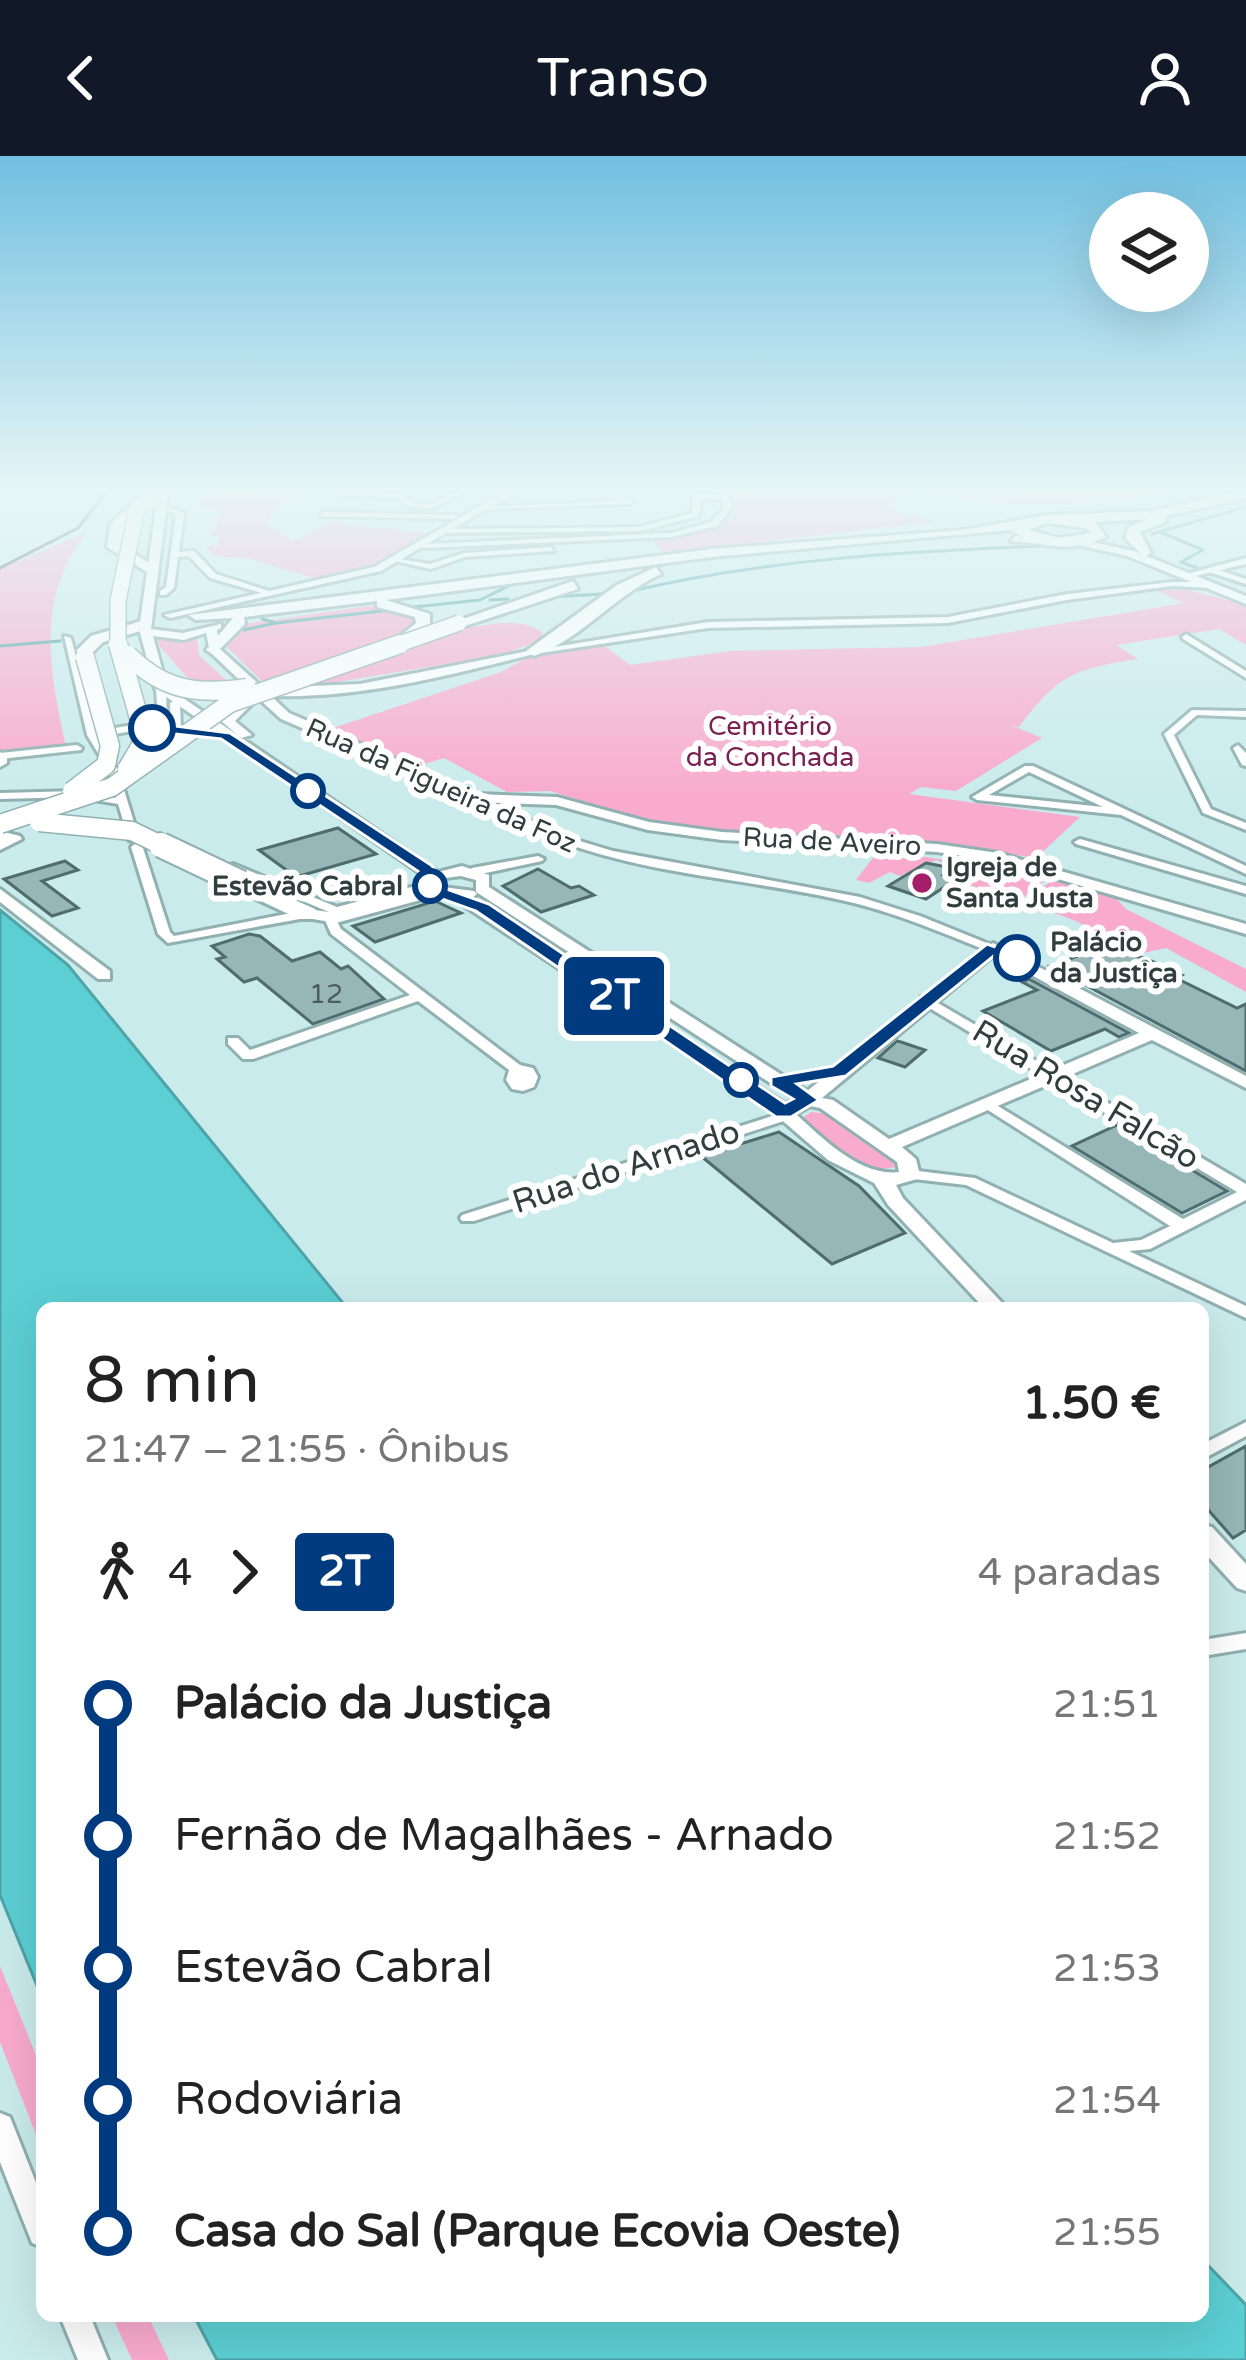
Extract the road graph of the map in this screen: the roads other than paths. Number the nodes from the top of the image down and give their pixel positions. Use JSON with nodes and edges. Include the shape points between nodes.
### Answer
{"nodes":[{"id":1,"x":119,"y":590,"type":"edge"},
{"id":2,"x":129,"y":590,"type":"edge"},
{"id":3,"x":154,"y":590,"type":"edge"},
{"id":4,"x":163,"y":590,"type":"edge"},
{"id":5,"x":256,"y":590,"type":"edge"},
{"id":6,"x":279,"y":590,"type":"edge"},
{"id":7,"x":415,"y":590,"type":"edge"},
{"id":8,"x":561,"y":590,"type":"edge"},
{"id":9,"x":614,"y":590,"type":"edge"},
{"id":10,"x":1111,"y":590,"type":"edge"},
{"id":11,"x":266,"y":593,"type":"junction"},
{"id":12,"x":173,"y":609,"type":"junction"},
{"id":13,"x":215,"y":613,"type":"junction"},
{"id":14,"x":460,"y":621,"type":"junction"},
{"id":15,"x":146,"y":628,"type":"junction"},
{"id":16,"x":568,"y":633,"type":"junction"},
{"id":17,"x":68,"y":634,"type":"junction"},
{"id":18,"x":110,"y":634,"type":"junction"},
{"id":19,"x":408,"y":636,"type":"junction"},
{"id":20,"x":1186,"y":637,"type":"dead end"},
{"id":21,"x":598,"y":640,"type":"junction"},
{"id":22,"x":542,"y":647,"type":"junction"},
{"id":23,"x":214,"y":650,"type":"junction"},
{"id":24,"x":84,"y":654,"type":"junction"},
{"id":25,"x":128,"y":656,"type":"junction"},
{"id":26,"x":158,"y":671,"type":"junction"},
{"id":27,"x":1246,"y":676,"type":"edge"},
{"id":28,"x":355,"y":685,"type":"junction"},
{"id":29,"x":161,"y":689,"type":"junction"},
{"id":30,"x":257,"y":692,"type":"junction"},
{"id":31,"x":301,"y":698,"type":"junction"},
{"id":32,"x":176,"y":703,"type":"junction"},
{"id":33,"x":272,"y":704,"type":"junction"},
{"id":34,"x":243,"y":709,"type":"junction"},
{"id":35,"x":1246,"y":715,"type":"edge"},
{"id":36,"x":285,"y":716,"type":"junction"},
{"id":37,"x":176,"y":730,"type":"junction"},
{"id":38,"x":154,"y":733,"type":"junction"},
{"id":39,"x":92,"y":735,"type":"junction"},
{"id":40,"x":104,"y":745,"type":"dead end"},
{"id":41,"x":77,"y":748,"type":"dead end"},
{"id":42,"x":1238,"y":748,"type":"dead end"},
{"id":43,"x":1,"y":760,"type":"edge"},
{"id":44,"x":1246,"y":763,"type":"edge"},
{"id":45,"x":145,"y":764,"type":"junction"},
{"id":46,"x":483,"y":800,"type":"junction"},
{"id":47,"x":123,"y":802,"type":"junction"},
{"id":48,"x":1121,"y":812,"type":"junction"},
{"id":49,"x":2,"y":821,"type":"edge"},
{"id":50,"x":130,"y":822,"type":"junction"},
{"id":51,"x":1246,"y":827,"type":"edge"},
{"id":52,"x":160,"y":837,"type":"junction"},
{"id":53,"x":1080,"y":842,"type":"dead end"},
{"id":54,"x":137,"y":847,"type":"junction"},
{"id":55,"x":538,"y":859,"type":"dead end"},
{"id":56,"x":1246,"y":870,"type":"edge"},
{"id":57,"x":438,"y":881,"type":"junction"},
{"id":58,"x":480,"y":881,"type":"junction"},
{"id":59,"x":1246,"y":890,"type":"edge"},
{"id":60,"x":0,"y":894,"type":"edge"},
{"id":61,"x":457,"y":896,"type":"junction"},
{"id":62,"x":319,"y":916,"type":"junction"},
{"id":63,"x":1246,"y":929,"type":"edge"},
{"id":64,"x":993,"y":948,"type":"junction"},
{"id":65,"x":104,"y":975,"type":"dead end"},
{"id":66,"x":420,"y":996,"type":"junction"},
{"id":67,"x":926,"y":1000,"type":"junction"},
{"id":68,"x":1154,"y":1033,"type":"junction"},
{"id":69,"x":233,"y":1041,"type":"dead end"},
{"id":70,"x":839,"y":1071,"type":"junction"},
{"id":71,"x":520,"y":1072,"type":"dead end"},
{"id":72,"x":1053,"y":1076,"type":"junction"},
{"id":73,"x":778,"y":1081,"type":"junction"},
{"id":74,"x":1246,"y":1083,"type":"edge"},
{"id":75,"x":808,"y":1100,"type":"junction"},
{"id":76,"x":988,"y":1103,"type":"junction"},
{"id":77,"x":784,"y":1114,"type":"junction"},
{"id":78,"x":887,"y":1146,"type":"junction"},
{"id":79,"x":910,"y":1175,"type":"junction"},
{"id":80,"x":884,"y":1182,"type":"junction"},
{"id":81,"x":1246,"y":1192,"type":"edge"},
{"id":82,"x":468,"y":1218,"type":"dead end"},
{"id":83,"x":1182,"y":1226,"type":"junction"},
{"id":84,"x":1117,"y":1247,"type":"junction"},
{"id":85,"x":990,"y":1302,"type":"edge"},
{"id":86,"x":1246,"y":1313,"type":"edge"},
{"id":87,"x":1246,"y":1428,"type":"edge"},
{"id":88,"x":1209,"y":1449,"type":"edge"},
{"id":89,"x":1209,"y":1541,"type":"edge"},
{"id":90,"x":1246,"y":1581,"type":"edge"},
{"id":91,"x":1246,"y":1641,"type":"edge"},
{"id":92,"x":1209,"y":1647,"type":"edge"},
{"id":93,"x":0,"y":2127,"type":"edge"},
{"id":94,"x":36,"y":2218,"type":"edge"},
{"id":95,"x":77,"y":2322,"type":"edge"},
{"id":96,"x":93,"y":2360,"type":"edge"}],
"edges":[{"from":1,"to":49,"type":"highway","bridge":true,"via":[[118,664],[145,740],[137,761],[76,798]]},
{"from":2,"to":25,"type":"highway","bridge":true},
{"from":3,"to":15,"type":"main road"},
{"from":4,"to":12,"type":"main road"},
{"from":5,"to":11,"type":"street"},
{"from":6,"to":11,"type":"main road"},
{"from":7,"to":13,"type":"highway"},
{"from":8,"to":14,"type":"highway"},
{"from":9,"to":16,"type":"highway"},
{"from":10,"to":21,"type":"street","via":[[948,620],[707,626]]},
{"from":11,"to":13,"type":"main road"},
{"from":12,"to":13,"type":"main road"},
{"from":12,"to":15,"type":"main road"},
{"from":13,"to":15,"type":"main road","via":[[175,638]]},
{"from":13,"to":19,"type":"highway","bridge":true,"via":[[405,606],[422,614],[424,625]]},
{"from":13,"to":23,"type":"highway"},
{"from":13,"to":23,"type":"main road"},
{"from":14,"to":19,"type":"highway","bridge":true},
{"from":14,"to":22,"type":"highway","via":[[533,623],[546,630]]},
{"from":14,"to":45,"type":"highway","bridge":true,"via":[[230,704]]},
{"from":15,"to":18,"type":"highway"},
{"from":15,"to":26,"type":"main road"},
{"from":16,"to":21,"type":"street"},
{"from":16,"to":22,"type":"highway"},
{"from":17,"to":18,"type":"highway"},
{"from":17,"to":24,"type":"highway"},
{"from":17,"to":39,"type":"street"},
{"from":18,"to":24,"type":"highway"},
{"from":19,"to":25,"type":"highway","bridge":true,"via":[[224,691],[156,683]]},
{"from":20,"to":27,"type":"street"},
{"from":21,"to":22,"type":"street"},
{"from":21,"to":22,"type":"street"},
{"from":22,"to":28,"type":"main road"},
{"from":23,"to":30,"type":"main road","name":"Rua da Figueira da Foz"},
{"from":24,"to":49,"type":"highway","bridge":true,"via":[[110,746],[106,765],[76,790]]},
{"from":25,"to":45,"type":"highway","bridge":true,"via":[[154,731]]},
{"from":26,"to":29,"type":"main road"},
{"from":26,"to":34,"type":"main road","via":[[208,712]]},
{"from":28,"to":30,"type":"main road"},
{"from":28,"to":31,"type":"main road"},
{"from":29,"to":32,"type":"main road"},
{"from":29,"to":38,"type":"street","via":[[165,719]]},
{"from":30,"to":33,"type":"main road","name":"Rua da Figueira da Foz"},
{"from":30,"to":34,"type":"main road"},
{"from":31,"to":33,"type":"main road"},
{"from":31,"to":36,"type":"main road"},
{"from":32,"to":37,"type":"street"},
{"from":32,"to":57,"type":"main road"},
{"from":33,"to":34,"type":"main road"},
{"from":33,"to":36,"type":"main road","name":"Rua da Figueira da Foz"},
{"from":34,"to":36,"type":"main road"},
{"from":34,"to":57,"type":"main road","via":[[229,724]]},
{"from":35,"to":51,"type":"street","via":[[1195,712],[1169,734],[1207,811]]},
{"from":36,"to":46,"type":"main road","name":"Rua da Figueira da Foz"},
{"from":37,"to":38,"type":"street"},
{"from":37,"to":38,"type":"street","via":[[196,732]]},
{"from":38,"to":39,"type":"street"},
{"from":38,"to":40,"type":"street"},
{"from":39,"to":47,"type":"street"},
{"from":41,"to":43,"type":"street"},
{"from":42,"to":44,"type":"street"},
{"from":45,"to":49,"type":"highway","bridge":true,"via":[[86,798]]},
{"from":46,"to":63,"type":"main road","name":"Rua de Aveiro","via":[[557,801],[722,836],[998,856]]},
{"from":46,"to":64,"type":"street","name":"Rua da Figueira da Foz","via":[[596,853],[862,901]]},
{"from":47,"to":49,"type":"street","via":[[46,794]]},
{"from":47,"to":50,"type":"street"},
{"from":48,"to":48,"type":"street","via":[[1029,768],[977,797],[1086,810]]},
{"from":48,"to":56,"type":"street"},
{"from":49,"to":62,"type":"highway","bridge":true,"via":[[117,828]]},
{"from":50,"to":52,"type":"street"},
{"from":50,"to":54,"type":"street"},
{"from":52,"to":54,"type":"street"},
{"from":52,"to":57,"type":"street","via":[[330,910]]},
{"from":53,"to":59,"type":"street"},
{"from":54,"to":62,"type":"street","via":[[172,940]]},
{"from":55,"to":58,"type":"street"},
{"from":57,"to":58,"type":"main road"},
{"from":57,"to":61,"type":"main road"},
{"from":57,"to":62,"type":"main road"},
{"from":58,"to":61,"type":"main road"},
{"from":58,"to":73,"type":"main road"},
{"from":60,"to":65,"type":"main road"},
{"from":61,"to":77,"type":"main road"},
{"from":62,"to":66,"type":"street"},
{"from":64,"to":67,"type":"main road"},
{"from":64,"to":68,"type":"main road"},
{"from":66,"to":69,"type":"street","via":[[248,1056]]},
{"from":66,"to":71,"type":"street"},
{"from":67,"to":70,"type":"main road"},
{"from":67,"to":72,"type":"street","name":"Rua Rosa Falcão"},
{"from":68,"to":72,"type":"main road"},
{"from":68,"to":74,"type":"main road"},
{"from":70,"to":73,"type":"main road"},
{"from":70,"to":75,"type":"main road"},
{"from":72,"to":76,"type":"main road"},
{"from":72,"to":81,"type":"street","name":"Rua Rosa Falcão"},
{"from":73,"to":75,"type":"main road"},
{"from":75,"to":77,"type":"main road"},
{"from":75,"to":78,"type":"main road"},
{"from":76,"to":78,"type":"main road"},
{"from":76,"to":83,"type":"street"},
{"from":77,"to":80,"type":"main road"},
{"from":77,"to":82,"type":"street","name":"Rua do Arnado"},
{"from":78,"to":79,"type":"main road","via":[[912,1167]]},
{"from":79,"to":80,"type":"main road"},
{"from":79,"to":84,"type":"street","via":[[969,1180]]},
{"from":80,"to":85,"type":"main road"},
{"from":81,"to":83,"type":"street"},
{"from":83,"to":84,"type":"street","via":[[1144,1245]]},
{"from":84,"to":86,"type":"street"},
{"from":87,"to":88,"type":"street"},
{"from":89,"to":90,"type":"main road"},
{"from":91,"to":92,"type":"street"},
{"from":93,"to":94,"type":"street"},
{"from":95,"to":96,"type":"street"}]}
